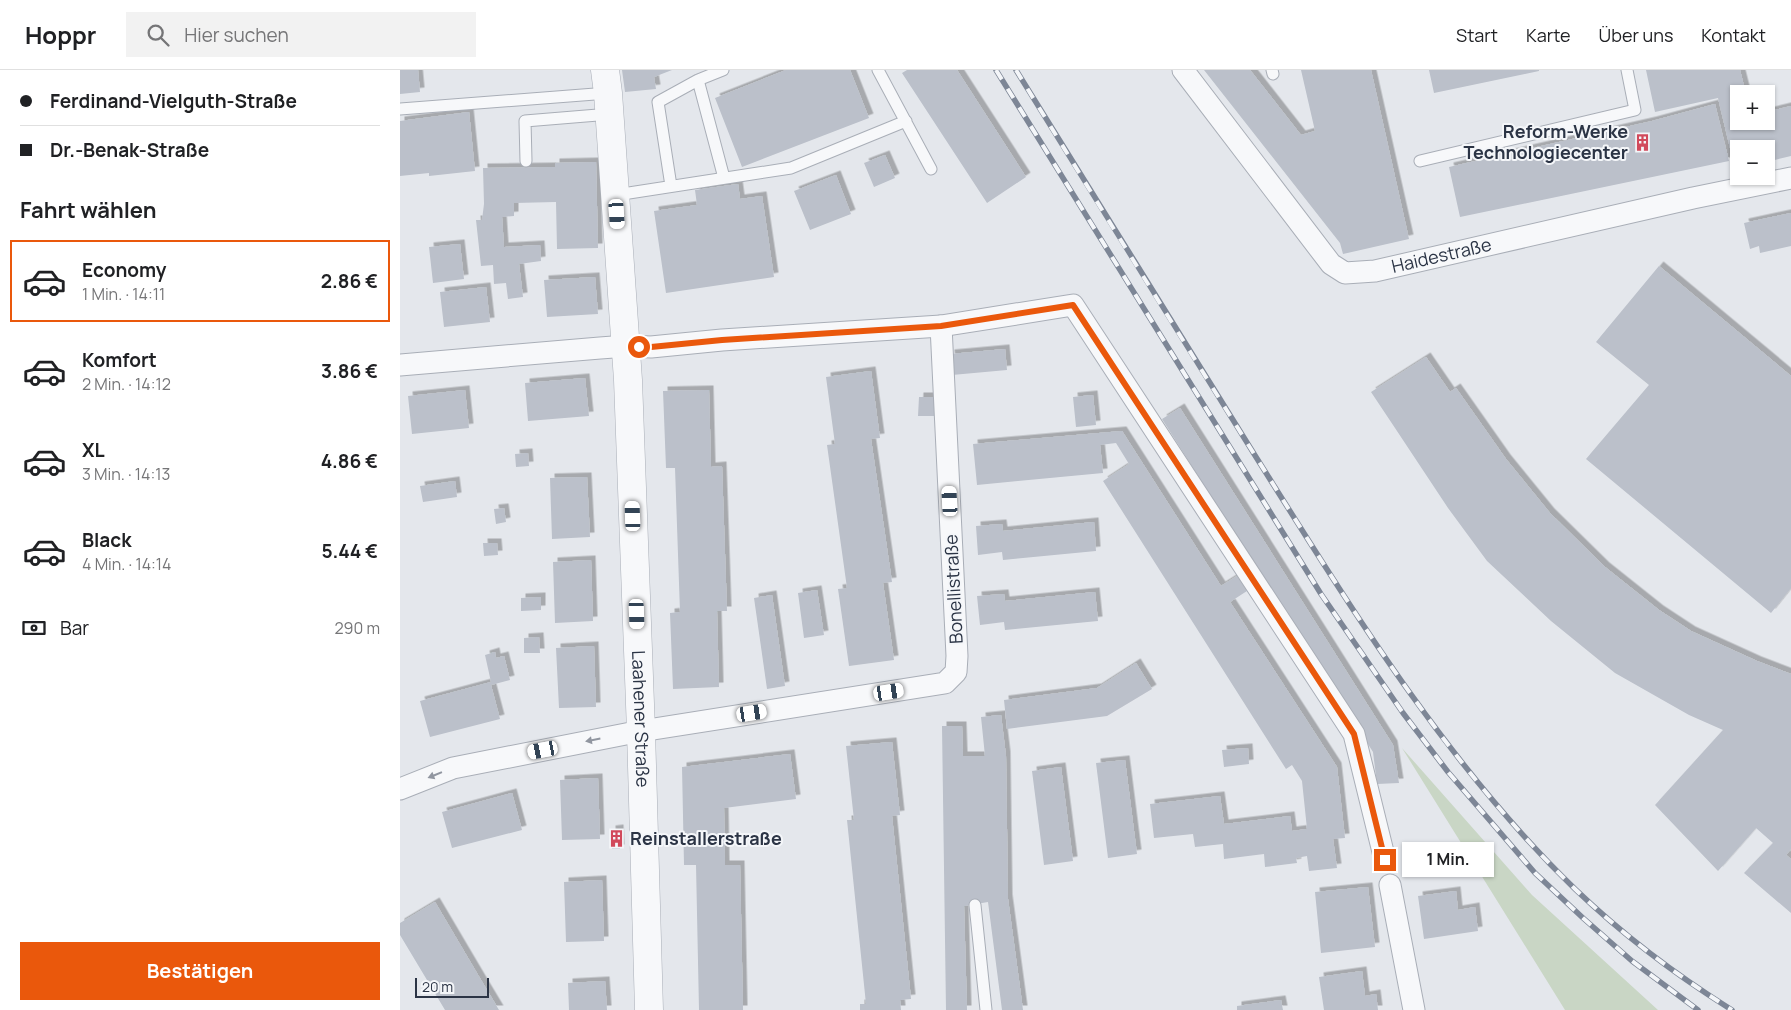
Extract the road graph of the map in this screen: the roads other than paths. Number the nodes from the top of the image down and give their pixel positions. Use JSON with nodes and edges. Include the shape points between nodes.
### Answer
{"nodes":[{"id":1,"x":723,"y":70,"type":"edge"},
{"id":2,"x":878,"y":70,"type":"edge"},
{"id":3,"x":1183,"y":70,"type":"edge"},
{"id":4,"x":1627,"y":70,"type":"edge"},
{"id":5,"x":698,"y":80,"type":"junction"},
{"id":6,"x":608,"y":92,"type":"edge"},
{"id":7,"x":400,"y":109,"type":"edge"},
{"id":8,"x":906,"y":120,"type":"junction"},
{"id":9,"x":526,"y":161,"type":"dead end"},
{"id":10,"x":1420,"y":161,"type":"dead end"},
{"id":11,"x":931,"y":169,"type":"dead end"},
{"id":12,"x":724,"y":178,"type":"junction"},
{"id":13,"x":1791,"y":178,"type":"edge"},
{"id":14,"x":671,"y":186,"type":"junction"},
{"id":15,"x":616,"y":195,"type":"junction"},
{"id":16,"x":941,"y":326,"type":"junction"},
{"id":17,"x":627,"y":346,"type":"junction"},
{"id":18,"x":400,"y":365,"type":"edge"},
{"id":19,"x":641,"y":731,"type":"junction"},
{"id":20,"x":400,"y":789,"type":"edge"},
{"id":21,"x":1385,"y":860,"type":"dead end"},
{"id":22,"x":1390,"y":885,"type":"dead end"},
{"id":23,"x":975,"y":905,"type":"dead end"},
{"id":24,"x":649,"y":1010,"type":"edge"},
{"id":25,"x":986,"y":1010,"type":"edge"},
{"id":26,"x":1414,"y":1010,"type":"edge"}],
"edges":[{"from":1,"to":5,"type":"lane"},
{"from":2,"to":8,"type":"lane"},
{"from":3,"to":13,"type":"street","name":"Haidestraße","via":[[1331,264],[1345,273],[1375,270]]},
{"from":4,"to":10,"type":"lane","via":[[1634,110]]},
{"from":5,"to":12,"type":"lane"},
{"from":5,"to":14,"type":"lane","via":[[658,102]]},
{"from":6,"to":7,"type":"lane"},
{"from":6,"to":9,"type":"lane","via":[[525,121]]},
{"from":6,"to":15,"type":"street","name":"Laahener Straße"},
{"from":8,"to":11,"type":"lane"},
{"from":8,"to":12,"type":"lane","via":[[791,168]]},
{"from":12,"to":14,"type":"lane"},
{"from":14,"to":15,"type":"lane"},
{"from":15,"to":17,"type":"street","name":"Laahener Straße"},
{"from":16,"to":17,"type":"street","via":[[651,347]]},
{"from":16,"to":19,"type":"street","name":"Bonellistraße","via":[[956,672],[945,684]]},
{"from":16,"to":21,"type":"street","via":[[1073,305],[1354,734]]},
{"from":17,"to":18,"type":"street"},
{"from":17,"to":19,"type":"street","name":"Laahener Straße"},
{"from":19,"to":20,"type":"street","one_way":true,"via":[[453,768]]},
{"from":19,"to":24,"type":"street","name":"Laahener Straße"},
{"from":22,"to":26,"type":"street"},
{"from":23,"to":25,"type":"lane"}]}
